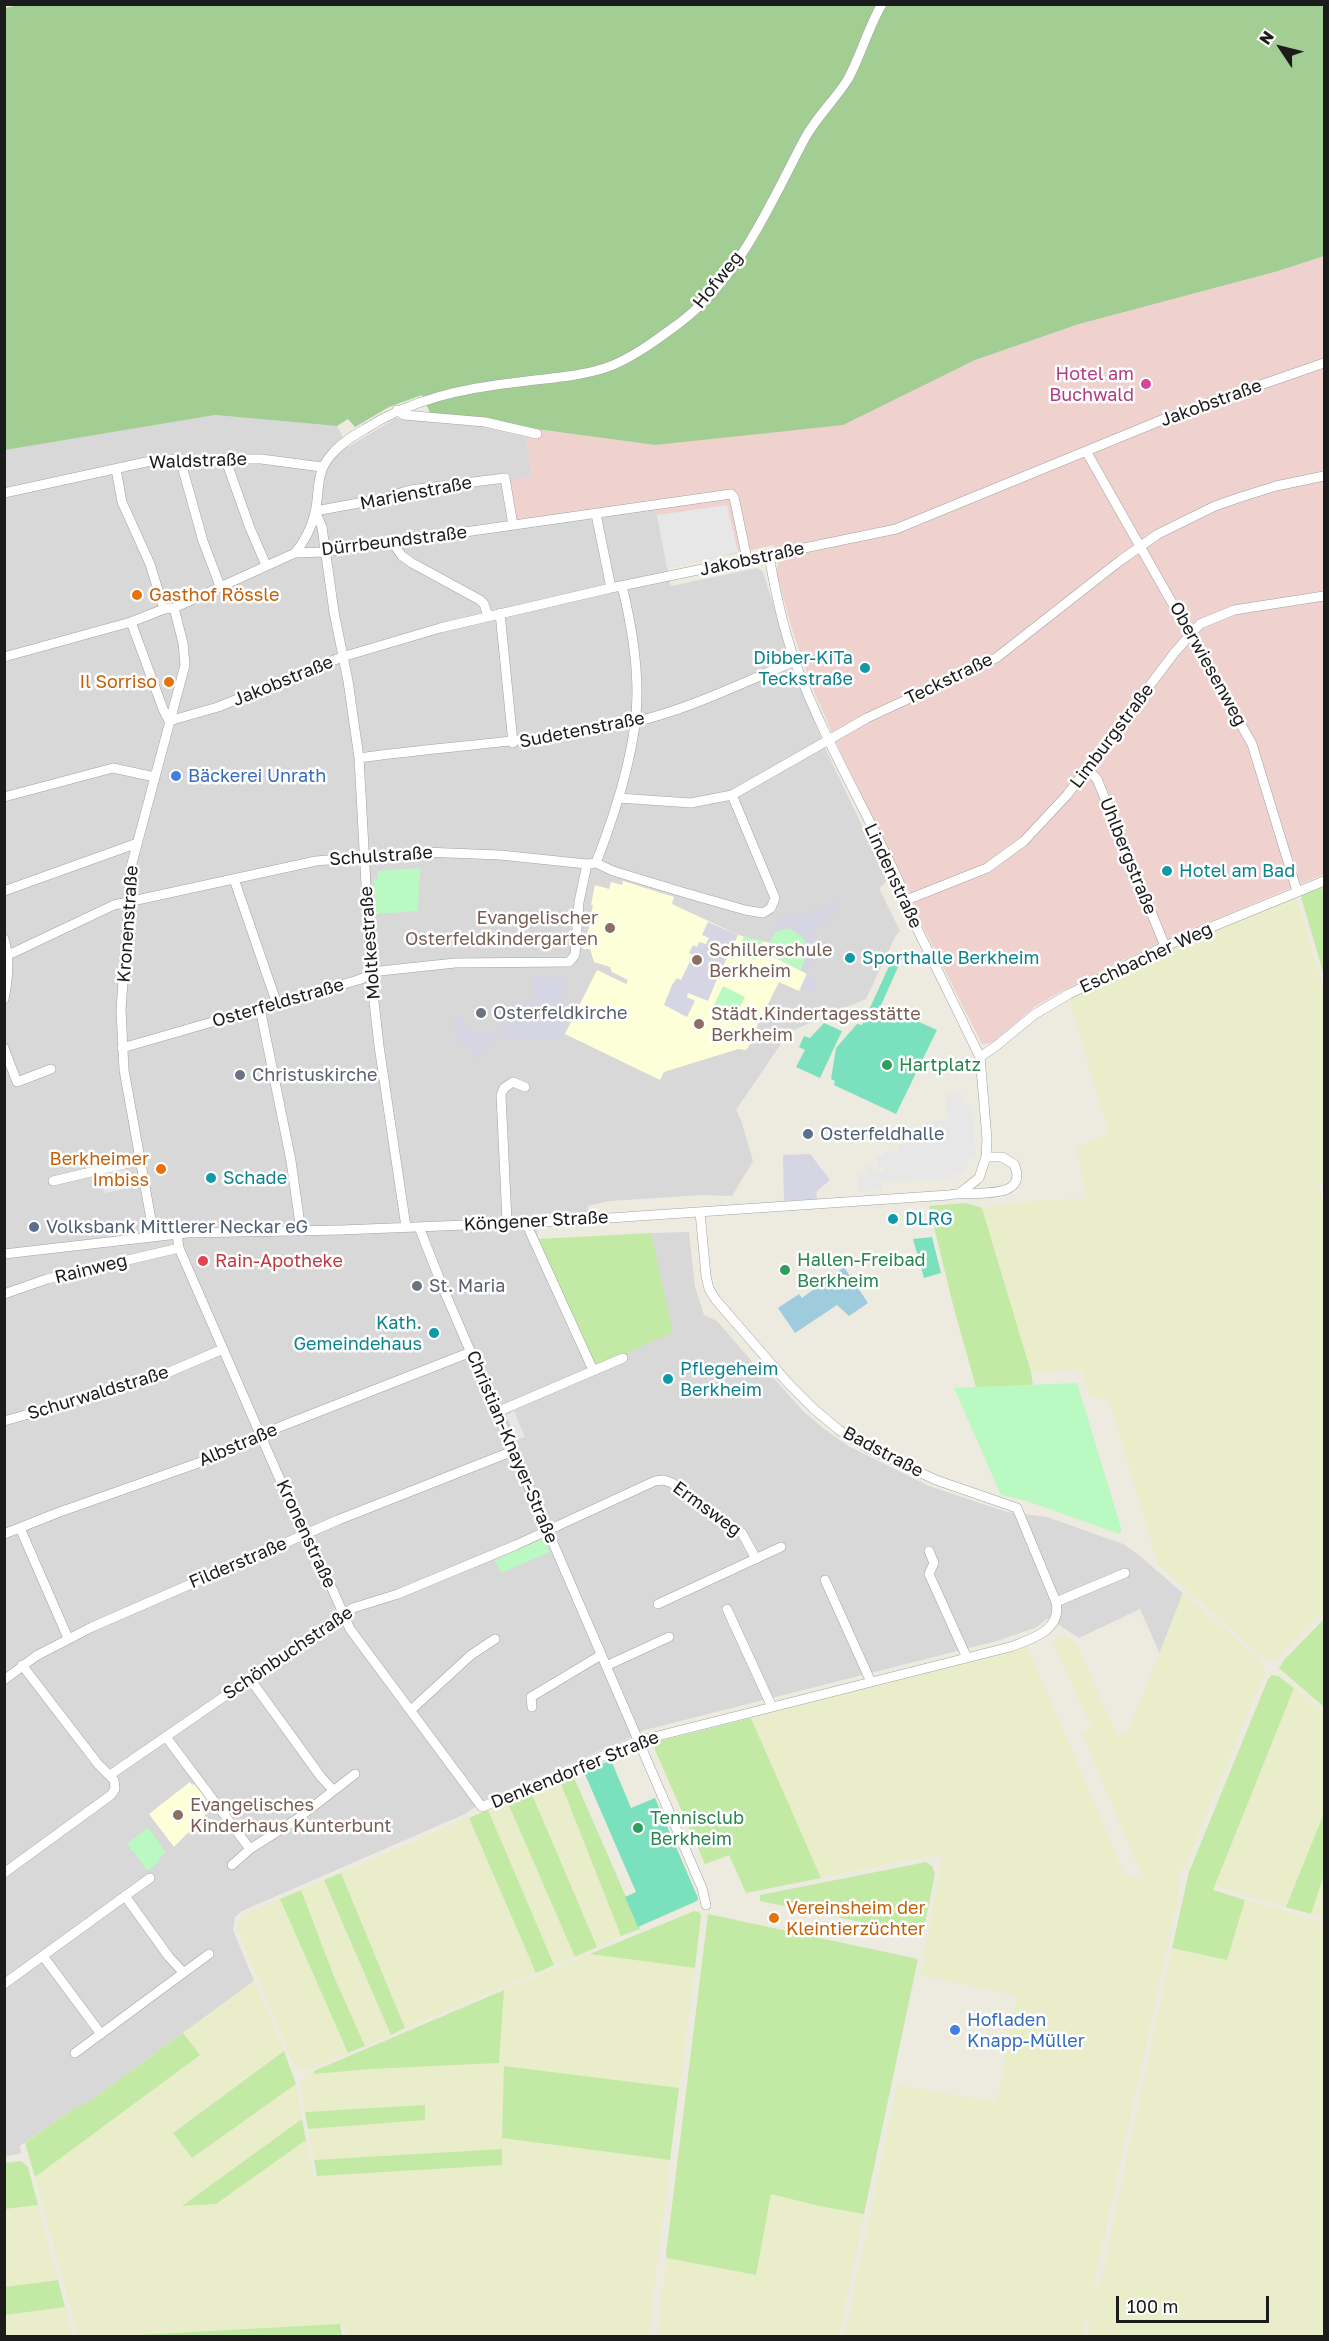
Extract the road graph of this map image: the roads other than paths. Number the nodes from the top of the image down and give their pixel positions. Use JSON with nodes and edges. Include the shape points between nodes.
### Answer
{"nodes":[{"id":1,"x":882,"y":4,"type":"edge"},
{"id":2,"x":1324,"y":363,"type":"edge"},
{"id":3,"x":397,"y":410,"type":"junction"},
{"id":4,"x":537,"y":434,"type":"dead end"},
{"id":5,"x":1086,"y":451,"type":"junction"},
{"id":6,"x":225,"y":458,"type":"junction"},
{"id":7,"x":180,"y":459,"type":"junction"},
{"id":8,"x":322,"y":467,"type":"junction"},
{"id":9,"x":116,"y":468,"type":"junction"},
{"id":10,"x":1324,"y":476,"type":"edge"},
{"id":11,"x":4,"y":493,"type":"edge"},
{"id":12,"x":315,"y":511,"type":"junction"},
{"id":13,"x":596,"y":514,"type":"junction"},
{"id":14,"x":513,"y":525,"type":"junction"},
{"id":15,"x":392,"y":542,"type":"junction"},
{"id":16,"x":1140,"y":546,"type":"junction"},
{"id":17,"x":326,"y":552,"type":"junction"},
{"id":18,"x":295,"y":553,"type":"junction"},
{"id":19,"x":769,"y":555,"type":"junction"},
{"id":20,"x":747,"y":559,"type":"junction"},
{"id":21,"x":266,"y":565,"type":"junction"},
{"id":22,"x":220,"y":586,"type":"junction"},
{"id":23,"x":622,"y":586,"type":"junction"},
{"id":24,"x":611,"y":588,"type":"junction"},
{"id":25,"x":1324,"y":596,"type":"edge"},
{"id":26,"x":174,"y":608,"type":"junction"},
{"id":27,"x":164,"y":609,"type":"junction"},
{"id":28,"x":500,"y":614,"type":"junction"},
{"id":29,"x":488,"y":616,"type":"junction"},
{"id":30,"x":131,"y":622,"type":"junction"},
{"id":31,"x":1190,"y":634,"type":"junction"},
{"id":32,"x":4,"y":657,"type":"edge"},
{"id":33,"x":342,"y":657,"type":"junction"},
{"id":34,"x":795,"y":661,"type":"junction"},
{"id":35,"x":169,"y":721,"type":"junction"},
{"id":36,"x":634,"y":722,"type":"junction"},
{"id":37,"x":829,"y":738,"type":"junction"},
{"id":38,"x":513,"y":743,"type":"junction"},
{"id":39,"x":359,"y":758,"type":"junction"},
{"id":40,"x":1087,"y":769,"type":"junction"},
{"id":41,"x":155,"y":777,"type":"junction"},
{"id":42,"x":732,"y":795,"type":"junction"},
{"id":43,"x":4,"y":797,"type":"edge"},
{"id":44,"x":618,"y":798,"type":"junction"},
{"id":45,"x":135,"y":844,"type":"junction"},
{"id":46,"x":365,"y":856,"type":"junction"},
{"id":47,"x":591,"y":863,"type":"junction"},
{"id":48,"x":234,"y":879,"type":"junction"},
{"id":49,"x":1324,"y":880,"type":"edge"},
{"id":50,"x":4,"y":891,"type":"edge"},
{"id":51,"x":1297,"y":891,"type":"junction"},
{"id":52,"x":904,"y":901,"type":"junction"},
{"id":53,"x":128,"y":902,"type":"junction"},
{"id":54,"x":4,"y":939,"type":"edge"},
{"id":55,"x":1166,"y":946,"type":"junction"},
{"id":56,"x":6,"y":957,"type":"edge"},
{"id":57,"x":371,"y":975,"type":"junction"},
{"id":58,"x":4,"y":999,"type":"edge"},
{"id":59,"x":277,"y":1004,"type":"junction"},
{"id":60,"x":260,"y":1008,"type":"junction"},
{"id":61,"x":4,"y":1048,"type":"edge"},
{"id":62,"x":122,"y":1048,"type":"junction"},
{"id":63,"x":980,"y":1057,"type":"junction"},
{"id":64,"x":51,"y":1068,"type":"dead end"},
{"id":65,"x":525,"y":1087,"type":"dead end"},
{"id":66,"x":986,"y":1157,"type":"junction"},
{"id":67,"x":141,"y":1160,"type":"junction"},
{"id":68,"x":53,"y":1181,"type":"dead end"},
{"id":69,"x":961,"y":1192,"type":"junction"},
{"id":70,"x":700,"y":1212,"type":"junction"},
{"id":71,"x":507,"y":1221,"type":"junction"},
{"id":72,"x":525,"y":1221,"type":"junction"},
{"id":73,"x":406,"y":1227,"type":"junction"},
{"id":74,"x":419,"y":1227,"type":"junction"},
{"id":75,"x":301,"y":1231,"type":"junction"},
{"id":76,"x":177,"y":1234,"type":"junction"},
{"id":77,"x":154,"y":1236,"type":"junction"},
{"id":78,"x":179,"y":1248,"type":"junction"},
{"id":79,"x":4,"y":1254,"type":"edge"},
{"id":80,"x":4,"y":1294,"type":"edge"},
{"id":81,"x":223,"y":1349,"type":"junction"},
{"id":82,"x":471,"y":1352,"type":"junction"},
{"id":83,"x":623,"y":1358,"type":"dead end"},
{"id":84,"x":593,"y":1370,"type":"junction"},
{"id":85,"x":497,"y":1412,"type":"junction"},
{"id":86,"x":4,"y":1421,"type":"edge"},
{"id":87,"x":262,"y":1436,"type":"junction"},
{"id":88,"x":513,"y":1450,"type":"junction"},
{"id":89,"x":20,"y":1528,"type":"junction"},
{"id":90,"x":548,"y":1531,"type":"junction"},
{"id":91,"x":4,"y":1534,"type":"edge"},
{"id":92,"x":306,"y":1534,"type":"junction"},
{"id":93,"x":781,"y":1547,"type":"dead end"},
{"id":94,"x":929,"y":1551,"type":"dead end"},
{"id":95,"x":756,"y":1559,"type":"junction"},
{"id":96,"x":1125,"y":1573,"type":"dead end"},
{"id":97,"x":825,"y":1580,"type":"dead end"},
{"id":98,"x":1056,"y":1602,"type":"junction"},
{"id":99,"x":658,"y":1604,"type":"dead end"},
{"id":100,"x":727,"y":1609,"type":"dead end"},
{"id":101,"x":343,"y":1614,"type":"junction"},
{"id":102,"x":669,"y":1636,"type":"dead end"},
{"id":103,"x":68,"y":1638,"type":"junction"},
{"id":104,"x":495,"y":1639,"type":"dead end"},
{"id":105,"x":601,"y":1655,"type":"junction"},
{"id":106,"x":967,"y":1658,"type":"junction"},
{"id":107,"x":22,"y":1665,"type":"junction"},
{"id":108,"x":606,"y":1666,"type":"junction"},
{"id":109,"x":250,"y":1679,"type":"junction"},
{"id":110,"x":4,"y":1680,"type":"edge"},
{"id":111,"x":871,"y":1682,"type":"junction"},
{"id":112,"x":532,"y":1707,"type":"dead end"},
{"id":113,"x":772,"y":1707,"type":"junction"},
{"id":114,"x":411,"y":1710,"type":"junction"},
{"id":115,"x":166,"y":1737,"type":"junction"},
{"id":116,"x":638,"y":1741,"type":"junction"},
{"id":117,"x":355,"y":1774,"type":"dead end"},
{"id":118,"x":110,"y":1775,"type":"junction"},
{"id":119,"x":333,"y":1790,"type":"junction"},
{"id":120,"x":482,"y":1807,"type":"joint"},
{"id":121,"x":250,"y":1849,"type":"junction"},
{"id":122,"x":232,"y":1865,"type":"dead end"},
{"id":123,"x":4,"y":1873,"type":"edge"},
{"id":124,"x":150,"y":1878,"type":"dead end"},
{"id":125,"x":125,"y":1896,"type":"junction"},
{"id":126,"x":706,"y":1905,"type":"dead end"},
{"id":127,"x":209,"y":1954,"type":"dead end"},
{"id":128,"x":43,"y":1956,"type":"junction"},
{"id":129,"x":183,"y":1972,"type":"junction"},
{"id":130,"x":4,"y":1984,"type":"edge"},
{"id":131,"x":101,"y":2034,"type":"junction"},
{"id":132,"x":75,"y":2053,"type":"dead end"}],
"edges":[{"from":1,"to":3,"type":"street","name":"Hofweg","via":[[847,81],[811,128],[757,229],[724,278],[696,309],[608,367],[478,388]]},
{"from":2,"to":5,"type":"street","name":"Jakobstraße"},
{"from":3,"to":4,"type":"street","via":[[404,415],[485,422]]},
{"from":3,"to":8,"type":"street","name":"Hofweg","via":[[342,445]]},
{"from":5,"to":16,"type":"street","name":"Oberwiesenweg"},
{"from":5,"to":19,"type":"street","name":"Jakobstraße","via":[[905,525]]},
{"from":6,"to":7,"type":"street","name":"Waldstraße"},
{"from":6,"to":8,"type":"street","name":"Waldstraße"},
{"from":6,"to":21,"type":"street"},
{"from":7,"to":9,"type":"street","name":"Waldstraße","via":[[155,459]]},
{"from":7,"to":22,"type":"street"},
{"from":8,"to":12,"type":"street"},
{"from":9,"to":11,"type":"street","name":"Waldstraße"},
{"from":9,"to":27,"type":"street","via":[[122,502],[150,564]]},
{"from":10,"to":16,"type":"street","name":"Teckstraße","via":[[1276,486],[1215,506]]},
{"from":12,"to":14,"type":"street","name":"Marienstraße","via":[[381,500],[410,490],[505,478]]},
{"from":12,"to":17,"type":"street","name":"Moltkestraße"},
{"from":12,"to":18,"type":"street","via":[[308,535]]},
{"from":13,"to":14,"type":"street","name":"Dürrbeundstraße"},
{"from":13,"to":20,"type":"street","name":"Dürrbeundstraße","via":[[733,495]]},
{"from":13,"to":24,"type":"street"},
{"from":14,"to":15,"type":"street","name":"Dürrbeundstraße"},
{"from":15,"to":17,"type":"street","name":"Dürrbeundstraße"},
{"from":15,"to":29,"type":"street","via":[[411,563],[480,600]]},
{"from":16,"to":31,"type":"street","name":"Oberwiesenweg"},
{"from":16,"to":37,"type":"street","name":"Teckstraße","via":[[996,658]]},
{"from":17,"to":18,"type":"street","name":"Dürrbeundstraße"},
{"from":17,"to":33,"type":"street","name":"Moltkestraße"},
{"from":18,"to":21,"type":"street","name":"Dürrbeundstraße"},
{"from":19,"to":20,"type":"street","name":"Jakobstraße"},
{"from":19,"to":34,"type":"street","name":"Lindenstraße"},
{"from":20,"to":23,"type":"street","name":"Jakobstraße"},
{"from":21,"to":22,"type":"street","name":"Dürrbeundstraße"},
{"from":22,"to":26,"type":"street","name":"Dürrbeundstraße"},
{"from":23,"to":24,"type":"street","name":"Jakobstraße"},
{"from":23,"to":36,"type":"street","via":[[636,658]]},
{"from":24,"to":28,"type":"street","name":"Jakobstraße"},
{"from":25,"to":31,"type":"street","name":"Limburgstraße","via":[[1225,612],[1204,621]]},
{"from":26,"to":27,"type":"street","name":"Dürrbeundstraße"},
{"from":26,"to":35,"type":"street","name":"Kronenstraße","via":[[185,665]]},
{"from":27,"to":30,"type":"street","name":"Dürrbeundstraße"},
{"from":28,"to":29,"type":"street","name":"Jakobstraße"},
{"from":28,"to":38,"type":"street"},
{"from":29,"to":33,"type":"street","name":"Jakobstraße"},
{"from":30,"to":32,"type":"street","name":"Dürrbeundstraße"},
{"from":30,"to":35,"type":"street"},
{"from":31,"to":40,"type":"street","name":"Limburgstraße"},
{"from":31,"to":51,"type":"street","name":"Oberwiesenweg","via":[[1252,744]]},
{"from":33,"to":35,"type":"street","name":"Jakobstraße","via":[[218,707]]},
{"from":33,"to":39,"type":"street","name":"Moltkestraße"},
{"from":34,"to":36,"type":"street","name":"Sudetenstraße","via":[[696,703]]},
{"from":34,"to":37,"type":"street","name":"Lindenstraße"},
{"from":35,"to":41,"type":"street","name":"Kronenstraße"},
{"from":36,"to":38,"type":"street","name":"Sudetenstraße"},
{"from":36,"to":44,"type":"street"},
{"from":37,"to":42,"type":"street","name":"Teckstraße"},
{"from":37,"to":52,"type":"street","name":"Lindenstraße","via":[[899,882]]},
{"from":38,"to":39,"type":"street","name":"Sudetenstraße"},
{"from":39,"to":46,"type":"street","name":"Moltkestraße"},
{"from":40,"to":52,"type":"street","name":"Limburgstraße","via":[[1034,832],[999,861]]},
{"from":40,"to":55,"type":"street","name":"Uhlbergstraße","via":[[1096,779]]},
{"from":41,"to":43,"type":"street","via":[[113,768]]},
{"from":41,"to":45,"type":"street","name":"Kronenstraße"},
{"from":42,"to":44,"type":"street","name":"Teckstraße","via":[[691,803]]},
{"from":42,"to":47,"type":"street","name":"Schulstraße","via":[[775,898],[766,912],[759,914]]},
{"from":44,"to":47,"type":"street"},
{"from":45,"to":50,"type":"street"},
{"from":45,"to":53,"type":"street","name":"Kronenstraße"},
{"from":46,"to":47,"type":"street","name":"Schulstraße","via":[[474,853]]},
{"from":46,"to":48,"type":"street","name":"Schulstraße","via":[[288,866]]},
{"from":46,"to":57,"type":"street","name":"Moltkestraße"},
{"from":47,"to":57,"type":"street","name":"Osterfeldstraße","via":[[579,902],[574,954],[566,963],[455,963]]},
{"from":48,"to":53,"type":"street","name":"Schulstraße"},
{"from":48,"to":59,"type":"street"},
{"from":49,"to":51,"type":"street","name":"Eschbacher Weg"},
{"from":51,"to":55,"type":"street","name":"Eschbacher Weg"},
{"from":52,"to":63,"type":"street","name":"Lindenstraße"},
{"from":53,"to":56,"type":"street","name":"Schulstraße","via":[[114,905]]},
{"from":53,"to":62,"type":"street","name":"Kronenstraße"},
{"from":54,"to":56,"type":"street"},
{"from":55,"to":63,"type":"street","name":"Eschbacher Weg","via":[[1044,1007]]},
{"from":56,"to":58,"type":"street","via":[[8,981]]},
{"from":57,"to":59,"type":"street","name":"Osterfeldstraße"},
{"from":57,"to":73,"type":"street","name":"Moltkestraße"},
{"from":59,"to":60,"type":"street","name":"Osterfeldstraße"},
{"from":60,"to":62,"type":"street","name":"Osterfeldstraße"},
{"from":60,"to":75,"type":"street"},
{"from":61,"to":64,"type":"street","via":[[17,1082]]},
{"from":62,"to":67,"type":"street","name":"Kronenstraße"},
{"from":63,"to":66,"type":"street","name":"Lindenstraße"},
{"from":65,"to":71,"type":"street","via":[[513,1082],[501,1095]]},
{"from":66,"to":69,"type":"street","via":[[979,1178]]},
{"from":66,"to":69,"type":"street","name":"Köngener Straße","via":[[1002,1157],[1014,1164],[1014,1184],[996,1193]]},
{"from":67,"to":68,"type":"street"},
{"from":67,"to":77,"type":"street","name":"Kronenstraße"},
{"from":69,"to":70,"type":"street","name":"Köngener Straße","via":[[857,1203]]},
{"from":70,"to":72,"type":"street","name":"Köngener Straße"},
{"from":70,"to":98,"type":"street","name":"Badstraße","via":[[709,1289],[787,1382],[827,1420],[868,1448],[936,1480],[1017,1508]]},
{"from":71,"to":72,"type":"street","name":"Köngener Straße"},
{"from":71,"to":74,"type":"street","name":"Köngener Straße"},
{"from":72,"to":84,"type":"street"},
{"from":73,"to":74,"type":"street","name":"Köngener Straße"},
{"from":73,"to":75,"type":"street","name":"Köngener Straße"},
{"from":74,"to":82,"type":"street","name":"Christian-Knayer-Straße"},
{"from":75,"to":76,"type":"street","name":"Köngener Straße"},
{"from":76,"to":77,"type":"street","name":"Köngener Straße"},
{"from":76,"to":78,"type":"street","name":"Kronenstraße"},
{"from":77,"to":79,"type":"street","name":"Köngener Straße"},
{"from":78,"to":80,"type":"street","name":"Rainweg","via":[[47,1279]]},
{"from":78,"to":81,"type":"street","name":"Kronenstraße"},
{"from":81,"to":86,"type":"street","name":"Schurwaldstraße","via":[[153,1379]]},
{"from":81,"to":87,"type":"street","name":"Kronenstraße"},
{"from":82,"to":85,"type":"street","name":"Christian-Knayer-Straße"},
{"from":82,"to":87,"type":"street","name":"Albstraße"},
{"from":83,"to":84,"type":"street"},
{"from":84,"to":85,"type":"street"},
{"from":85,"to":88,"type":"street","name":"Christian-Knayer-Straße"},
{"from":87,"to":89,"type":"street","name":"Albstraße"},
{"from":87,"to":92,"type":"street","name":"Kronenstraße"},
{"from":88,"to":90,"type":"street","name":"Christian-Knayer-Straße"},
{"from":88,"to":92,"type":"street","name":"Filderstraße"},
{"from":89,"to":91,"type":"street","name":"Albstraße"},
{"from":89,"to":103,"type":"street"},
{"from":90,"to":95,"type":"street","name":"Ermsweg","via":[[664,1480],[742,1533]]},
{"from":90,"to":101,"type":"street","name":"Schönbuchstraße"},
{"from":90,"to":105,"type":"street","name":"Christian-Knayer-Straße"},
{"from":92,"to":101,"type":"street","name":"Kronenstraße"},
{"from":92,"to":103,"type":"street","name":"Filderstraße"},
{"from":93,"to":95,"type":"street","name":"Ermsweg"},
{"from":94,"to":106,"type":"street","via":[[934,1563],[929,1574]]},
{"from":95,"to":99,"type":"street","name":"Ermsweg"},
{"from":96,"to":98,"type":"street"},
{"from":97,"to":111,"type":"street"},
{"from":98,"to":106,"type":"street","name":"Denkendorfer Straße","via":[[1053,1624],[1043,1632],[1018,1644]]},
{"from":100,"to":113,"type":"street"},
{"from":101,"to":109,"type":"street","name":"Schönbuchstraße"},
{"from":101,"to":114,"type":"street","name":"Kronenstraße"},
{"from":102,"to":108,"type":"street"},
{"from":103,"to":107,"type":"street","name":"Filderstraße"},
{"from":104,"to":114,"type":"street","via":[[471,1654]]},
{"from":105,"to":108,"type":"street","name":"Christian-Knayer-Straße"},
{"from":105,"to":112,"type":"street","via":[[531,1697]]},
{"from":106,"to":111,"type":"street","name":"Denkendorfer Straße"},
{"from":107,"to":110,"type":"street","name":"Filderstraße"},
{"from":107,"to":118,"type":"street"},
{"from":108,"to":116,"type":"street","name":"Christian-Knayer-Straße"},
{"from":109,"to":115,"type":"street","name":"Schönbuchstraße"},
{"from":109,"to":119,"type":"street"},
{"from":111,"to":113,"type":"street","name":"Denkendorfer Straße"},
{"from":113,"to":116,"type":"street","name":"Denkendorfer Straße"},
{"from":114,"to":120,"type":"street","name":"Kronenstraße"},
{"from":115,"to":118,"type":"street","name":"Schönbuchstraße"},
{"from":115,"to":121,"type":"street"},
{"from":116,"to":120,"type":"street","name":"Denkendorfer Straße"},
{"from":116,"to":126,"type":"street","name":"Christian-Knayer-Straße"},
{"from":117,"to":119,"type":"street"},
{"from":118,"to":123,"type":"street","via":[[115,1787],[111,1795]]},
{"from":119,"to":121,"type":"street"},
{"from":121,"to":122,"type":"street"},
{"from":124,"to":125,"type":"street"},
{"from":125,"to":128,"type":"street"},
{"from":125,"to":129,"type":"street"},
{"from":127,"to":129,"type":"street"},
{"from":128,"to":130,"type":"street"},
{"from":128,"to":131,"type":"street"},
{"from":129,"to":131,"type":"street"},
{"from":131,"to":132,"type":"street"}]}
